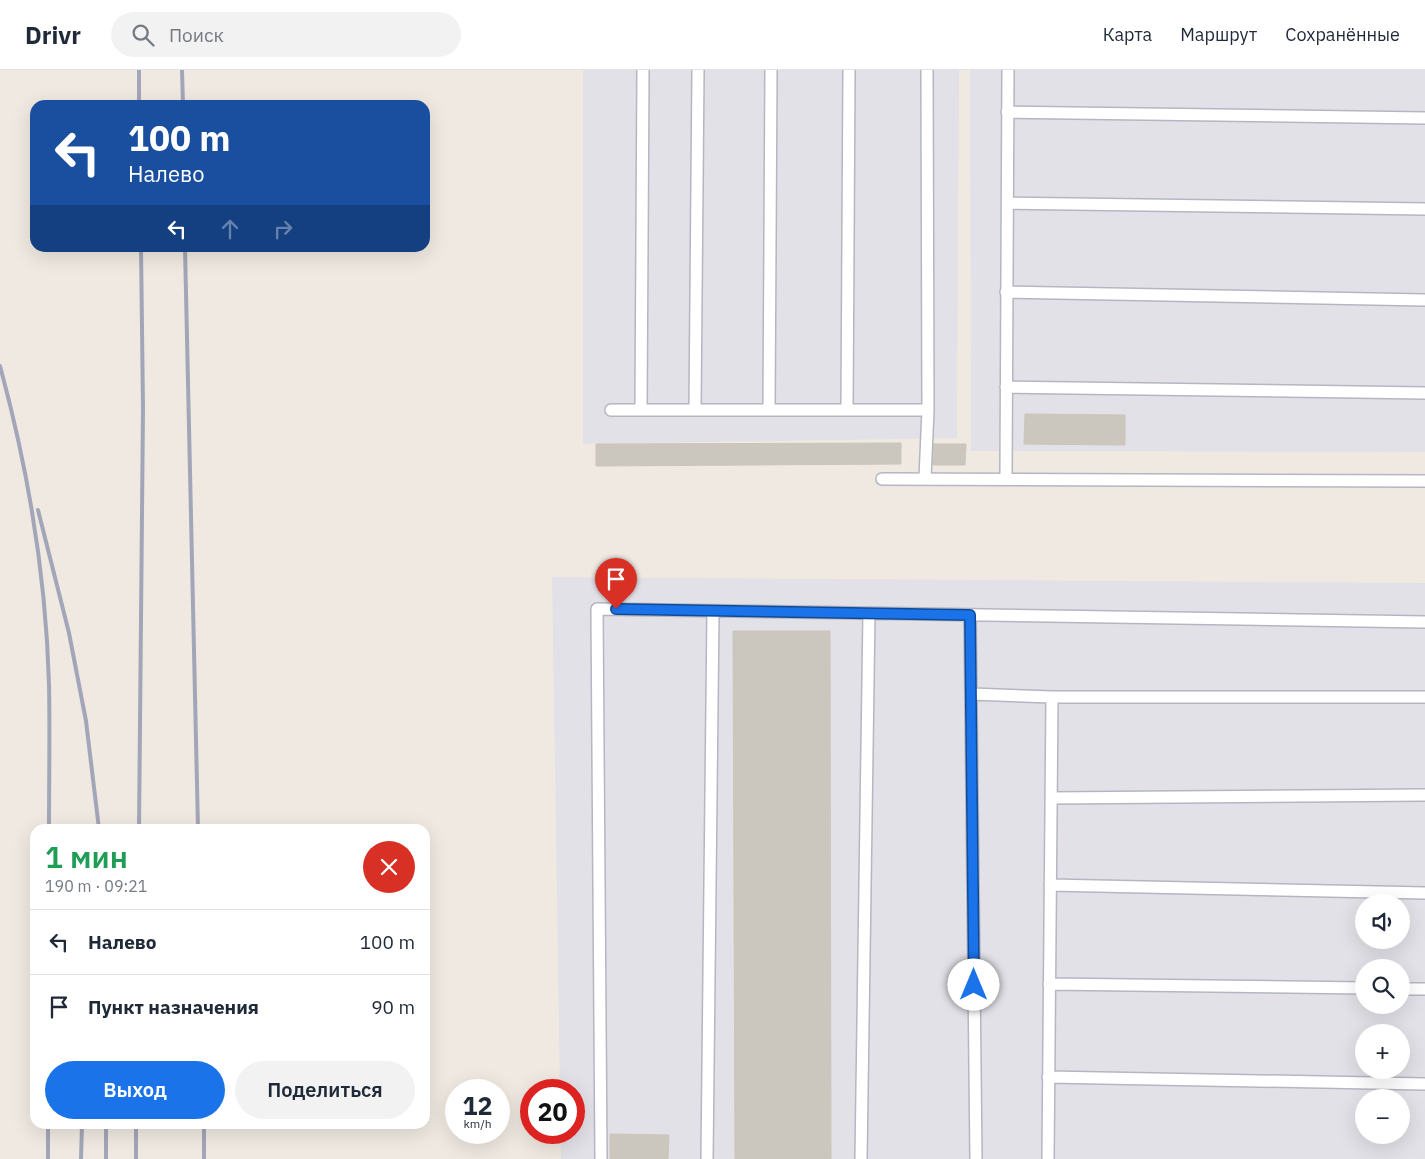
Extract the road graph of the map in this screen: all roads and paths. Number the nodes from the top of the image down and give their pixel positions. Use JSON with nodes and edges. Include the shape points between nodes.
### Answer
{"nodes":[{"id":1,"x":643,"y":70,"type":"edge"},
{"id":2,"x":698,"y":70,"type":"edge"},
{"id":3,"x":771,"y":70,"type":"edge"},
{"id":4,"x":849,"y":70,"type":"edge"},
{"id":5,"x":927,"y":70,"type":"edge"},
{"id":6,"x":1008,"y":70,"type":"edge"},
{"id":7,"x":1007,"y":112,"type":"junction"},
{"id":8,"x":1425,"y":118,"type":"edge"},
{"id":9,"x":1007,"y":202,"type":"junction"},
{"id":10,"x":1425,"y":209,"type":"edge"},
{"id":11,"x":1006,"y":292,"type":"junction"},
{"id":12,"x":1425,"y":300,"type":"edge"},
{"id":13,"x":1006,"y":387,"type":"junction"},
{"id":14,"x":1425,"y":393,"type":"edge"},
{"id":15,"x":611,"y":410,"type":"dead end"},
{"id":16,"x":641,"y":410,"type":"junction"},
{"id":17,"x":695,"y":410,"type":"junction"},
{"id":18,"x":769,"y":410,"type":"junction"},
{"id":19,"x":847,"y":410,"type":"junction"},
{"id":20,"x":928,"y":410,"type":"junction"},
{"id":21,"x":925,"y":478,"type":"junction"},
{"id":22,"x":882,"y":479,"type":"dead end"},
{"id":23,"x":1006,"y":479,"type":"junction"},
{"id":24,"x":1425,"y":481,"type":"edge"},
{"id":25,"x":713,"y":610,"type":"junction"},
{"id":26,"x":869,"y":613,"type":"junction"},
{"id":27,"x":970,"y":615,"type":"junction"},
{"id":28,"x":1425,"y":622,"type":"edge"},
{"id":29,"x":971,"y":694,"type":"junction"},
{"id":30,"x":1425,"y":697,"type":"edge"},
{"id":31,"x":1052,"y":698,"type":"junction"},
{"id":32,"x":1425,"y":795,"type":"edge"},
{"id":33,"x":1051,"y":798,"type":"junction"},
{"id":34,"x":1050,"y":885,"type":"junction"},
{"id":35,"x":1425,"y":893,"type":"edge"},
{"id":36,"x":1049,"y":984,"type":"junction"},
{"id":37,"x":1355,"y":988,"type":"edge"},
{"id":38,"x":1410,"y":989,"type":"edge"},
{"id":39,"x":1425,"y":989,"type":"edge"},
{"id":40,"x":1048,"y":1077,"type":"junction"},
{"id":41,"x":1425,"y":1084,"type":"edge"},
{"id":42,"x":601,"y":1159,"type":"edge"},
{"id":43,"x":707,"y":1159,"type":"edge"},
{"id":44,"x":861,"y":1159,"type":"edge"},
{"id":45,"x":976,"y":1159,"type":"edge"},
{"id":46,"x":1048,"y":1159,"type":"edge"}],
"edges":[{"from":1,"to":16,"type":"lane"},
{"from":2,"to":17,"type":"lane"},
{"from":3,"to":18,"type":"lane"},
{"from":4,"to":19,"type":"lane"},
{"from":5,"to":20,"type":"lane"},
{"from":6,"to":7,"type":"lane"},
{"from":7,"to":8,"type":"lane"},
{"from":7,"to":9,"type":"lane"},
{"from":9,"to":10,"type":"lane"},
{"from":9,"to":11,"type":"lane"},
{"from":11,"to":12,"type":"lane"},
{"from":11,"to":13,"type":"lane"},
{"from":13,"to":14,"type":"lane"},
{"from":13,"to":23,"type":"lane"},
{"from":15,"to":16,"type":"lane"},
{"from":16,"to":17,"type":"lane"},
{"from":17,"to":18,"type":"lane"},
{"from":18,"to":19,"type":"lane"},
{"from":19,"to":20,"type":"lane"},
{"from":20,"to":21,"type":"lane"},
{"from":21,"to":22,"type":"lane"},
{"from":21,"to":23,"type":"lane"},
{"from":23,"to":24,"type":"lane"},
{"from":25,"to":26,"type":"lane"},
{"from":25,"to":42,"type":"lane","via":[[597,609]]},
{"from":25,"to":43,"type":"lane"},
{"from":26,"to":27,"type":"lane"},
{"from":26,"to":44,"type":"lane"},
{"from":27,"to":28,"type":"lane"},
{"from":27,"to":29,"type":"lane"},
{"from":29,"to":31,"type":"lane"},
{"from":29,"to":45,"type":"lane"},
{"from":30,"to":31,"type":"lane"},
{"from":31,"to":33,"type":"lane"},
{"from":32,"to":33,"type":"lane"},
{"from":33,"to":34,"type":"lane"},
{"from":34,"to":35,"type":"lane"},
{"from":34,"to":36,"type":"lane"},
{"from":36,"to":37,"type":"lane"},
{"from":36,"to":40,"type":"lane"},
{"from":38,"to":39,"type":"lane"},
{"from":40,"to":41,"type":"lane"},
{"from":40,"to":46,"type":"lane"}]}
